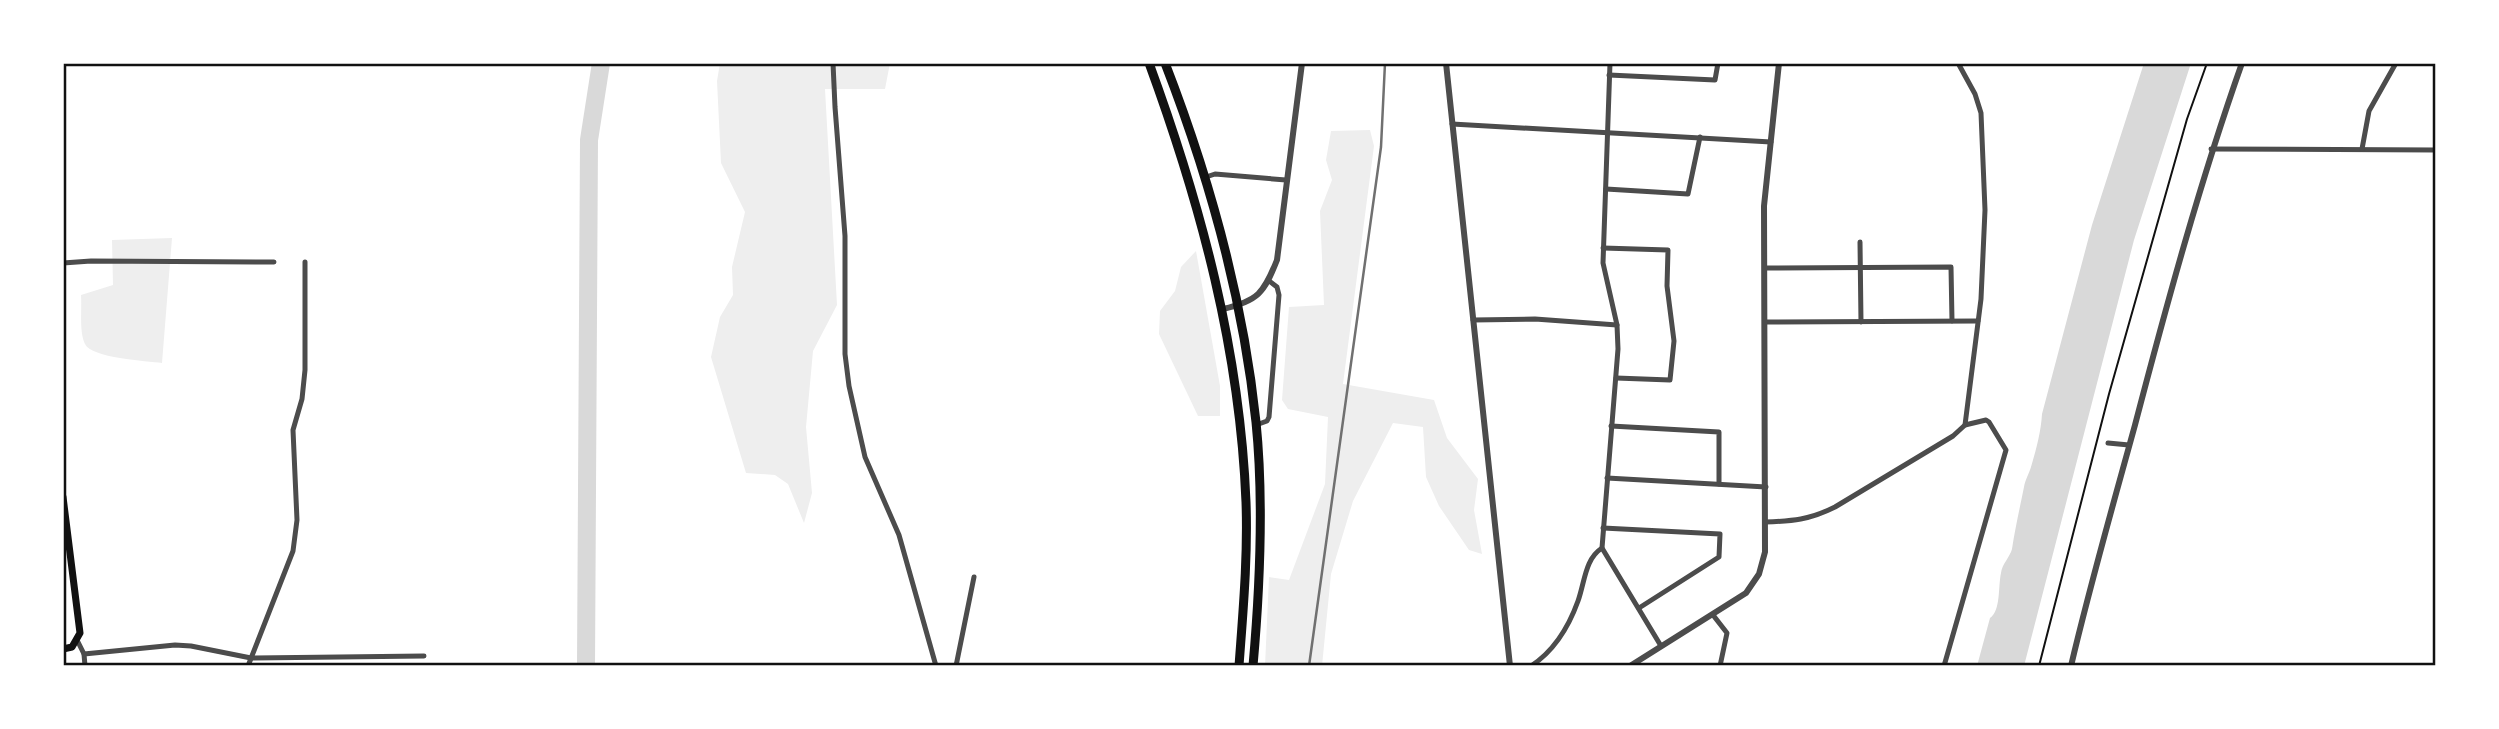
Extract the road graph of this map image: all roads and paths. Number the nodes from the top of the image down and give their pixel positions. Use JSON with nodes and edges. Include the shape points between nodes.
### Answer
{"nodes":[{"id":1,"x":834,"y":63,"type":"edge"},
{"id":2,"x":1149,"y":63,"type":"edge"},
{"id":3,"x":1165,"y":63,"type":"edge"},
{"id":4,"x":1301,"y":63,"type":"edge"},
{"id":5,"x":1446,"y":63,"type":"edge"},
{"id":6,"x":1609,"y":63,"type":"edge"},
{"id":7,"x":1718,"y":63,"type":"edge"},
{"id":8,"x":1779,"y":63,"type":"edge"},
{"id":9,"x":1958,"y":63,"type":"edge"},
{"id":10,"x":2207,"y":63,"type":"edge"},
{"id":11,"x":2242,"y":63,"type":"edge"},
{"id":12,"x":2396,"y":63,"type":"edge"},
{"id":13,"x":1609,"y":75,"type":"junction"},
{"id":14,"x":1452,"y":124,"type":"junction"},
{"id":15,"x":1608,"y":131,"type":"junction"},
{"id":16,"x":1700,"y":137,"type":"junction"},
{"id":17,"x":1771,"y":142,"type":"junction"},
{"id":18,"x":2211,"y":149,"type":"junction"},
{"id":19,"x":2362,"y":149,"type":"junction"},
{"id":20,"x":2436,"y":150,"type":"edge"},
{"id":21,"x":1206,"y":177,"type":"junction"},
{"id":22,"x":1286,"y":180,"type":"junction"},
{"id":23,"x":1606,"y":189,"type":"junction"},
{"id":24,"x":1860,"y":242,"type":"dead end"},
{"id":25,"x":1603,"y":248,"type":"junction"},
{"id":26,"x":274,"y":262,"type":"dead end"},
{"id":27,"x":305,"y":262,"type":"dead end"},
{"id":28,"x":63,"y":263,"type":"edge"},
{"id":29,"x":1860,"y":267,"type":"junction"},
{"id":30,"x":1766,"y":268,"type":"junction"},
{"id":31,"x":1268,"y":280,"type":"junction"},
{"id":32,"x":1238,"y":305,"type":"junction"},
{"id":33,"x":1223,"y":309,"type":"junction"},
{"id":34,"x":1473,"y":320,"type":"junction"},
{"id":35,"x":1952,"y":321,"type":"junction"},
{"id":36,"x":1978,"y":321,"type":"junction"},
{"id":37,"x":1766,"y":322,"type":"junction"},
{"id":38,"x":1861,"y":322,"type":"junction"},
{"id":39,"x":1617,"y":325,"type":"junction"},
{"id":40,"x":1616,"y":378,"type":"junction"},
{"id":41,"x":1256,"y":425,"type":"junction"},
{"id":42,"x":1965,"y":425,"type":"junction"},
{"id":43,"x":1611,"y":426,"type":"junction"},
{"id":44,"x":2108,"y":443,"type":"dead end"},
{"id":45,"x":2129,"y":444,"type":"junction"},
{"id":46,"x":1607,"y":478,"type":"junction"},
{"id":47,"x":1719,"y":484,"type":"junction"},
{"id":48,"x":1766,"y":487,"type":"junction"},
{"id":49,"x":63,"y":497,"type":"edge"},
{"id":50,"x":1765,"y":522,"type":"junction"},
{"id":51,"x":1603,"y":528,"type":"junction"},
{"id":52,"x":1602,"y":548,"type":"junction"},
{"id":53,"x":974,"y":577,"type":"dead end"},
{"id":54,"x":1639,"y":608,"type":"junction"},
{"id":55,"x":1713,"y":615,"type":"junction"},
{"id":56,"x":78,"y":640,"type":"junction"},
{"id":57,"x":1661,"y":646,"type":"junction"},
{"id":58,"x":63,"y":649,"type":"edge"},
{"id":59,"x":84,"y":654,"type":"junction"},
{"id":60,"x":425,"y":656,"type":"dead end"},
{"id":61,"x":251,"y":657,"type":"junction"},
{"id":62,"x":85,"y":666,"type":"edge"},
{"id":63,"x":248,"y":666,"type":"edge"},
{"id":64,"x":936,"y":666,"type":"edge"},
{"id":65,"x":956,"y":666,"type":"edge"},
{"id":66,"x":1239,"y":666,"type":"edge"},
{"id":67,"x":1253,"y":666,"type":"edge"},
{"id":68,"x":1510,"y":666,"type":"edge"},
{"id":69,"x":1531,"y":666,"type":"edge"},
{"id":70,"x":1630,"y":666,"type":"edge"},
{"id":71,"x":1720,"y":666,"type":"edge"},
{"id":72,"x":1944,"y":666,"type":"edge"},
{"id":73,"x":2039,"y":666,"type":"edge"},
{"id":74,"x":2071,"y":666,"type":"edge"}],
"edges":[{"from":1,"to":64,"type":"street","via":[[849,386],[865,457],[899,535]]},
{"from":2,"to":33,"type":"highway","via":[[1196,201]]},
{"from":3,"to":21,"type":"highway"},
{"from":4,"to":22,"type":"street"},
{"from":5,"to":14,"type":"street"},
{"from":6,"to":13,"type":"street"},
{"from":7,"to":13,"type":"street","via":[[1715,80]]},
{"from":8,"to":17,"type":"street"},
{"from":9,"to":36,"type":"street","via":[[1981,113],[1985,210]]},
{"from":10,"to":73,"type":"path","via":[[2109,394]]},
{"from":11,"to":18,"type":"street"},
{"from":12,"to":19,"type":"street","via":[[2369,111]]},
{"from":13,"to":15,"type":"street"},
{"from":14,"to":15,"type":"street"},
{"from":14,"to":34,"type":"street"},
{"from":15,"to":16,"type":"street"},
{"from":15,"to":23,"type":"street"},
{"from":16,"to":17,"type":"street"},
{"from":16,"to":23,"type":"street","via":[[1688,194]]},
{"from":17,"to":30,"type":"street"},
{"from":18,"to":19,"type":"street"},
{"from":18,"to":45,"type":"street"},
{"from":19,"to":20,"type":"street"},
{"from":21,"to":22,"type":"street"},
{"from":21,"to":32,"type":"highway"},
{"from":22,"to":31,"type":"street","via":[[1281,241]]},
{"from":23,"to":25,"type":"street"},
{"from":24,"to":29,"type":"street"},
{"from":25,"to":39,"type":"street"},
{"from":25,"to":40,"type":"street","via":[[1668,250],[1674,341],[1670,380]]},
{"from":26,"to":28,"type":"street"},
{"from":27,"to":61,"type":"street","via":[[305,370],[293,430],[297,520],[292,551]]},
{"from":29,"to":30,"type":"street"},
{"from":29,"to":35,"type":"street","via":[[1951,267]]},
{"from":29,"to":38,"type":"street"},
{"from":30,"to":37,"type":"street"},
{"from":31,"to":32,"type":"street","via":[[1258,297]]},
{"from":31,"to":41,"type":"street","via":[[1279,295],[1269,417]]},
{"from":32,"to":33,"type":"street"},
{"from":32,"to":41,"type":"highway"},
{"from":33,"to":66,"type":"highway","via":[[1246,502]]},
{"from":34,"to":39,"type":"street"},
{"from":34,"to":68,"type":"street"},
{"from":35,"to":36,"type":"street"},
{"from":35,"to":38,"type":"street"},
{"from":36,"to":42,"type":"street"},
{"from":37,"to":38,"type":"street"},
{"from":37,"to":48,"type":"street"},
{"from":39,"to":40,"type":"street"},
{"from":40,"to":43,"type":"street"},
{"from":41,"to":67,"type":"highway","via":[[1259,561]]},
{"from":42,"to":50,"type":"street","via":[[1825,512],[1800,520]]},
{"from":42,"to":72,"type":"street","via":[[1986,420],[2006,450]]},
{"from":43,"to":46,"type":"street"},
{"from":43,"to":47,"type":"street","via":[[1719,432]]},
{"from":44,"to":45,"type":"street"},
{"from":45,"to":74,"type":"street"},
{"from":46,"to":47,"type":"street"},
{"from":46,"to":51,"type":"street"},
{"from":47,"to":48,"type":"street"},
{"from":48,"to":50,"type":"street"},
{"from":49,"to":56,"type":"main road"},
{"from":50,"to":55,"type":"street","via":[[1763,562],[1754,584]]},
{"from":51,"to":52,"type":"street"},
{"from":51,"to":54,"type":"street","via":[[1720,534],[1719,557]]},
{"from":52,"to":54,"type":"street"},
{"from":52,"to":69,"type":"street","via":[[1589,560],[1565,630]]},
{"from":53,"to":65,"type":"street"},
{"from":54,"to":57,"type":"street"},
{"from":55,"to":57,"type":"street"},
{"from":55,"to":71,"type":"street","via":[[1727,633]]},
{"from":56,"to":58,"type":"main road"},
{"from":56,"to":59,"type":"street"},
{"from":57,"to":70,"type":"street"},
{"from":59,"to":61,"type":"street","via":[[175,645]]},
{"from":59,"to":62,"type":"street"},
{"from":60,"to":61,"type":"street"},
{"from":61,"to":63,"type":"street"}]}
